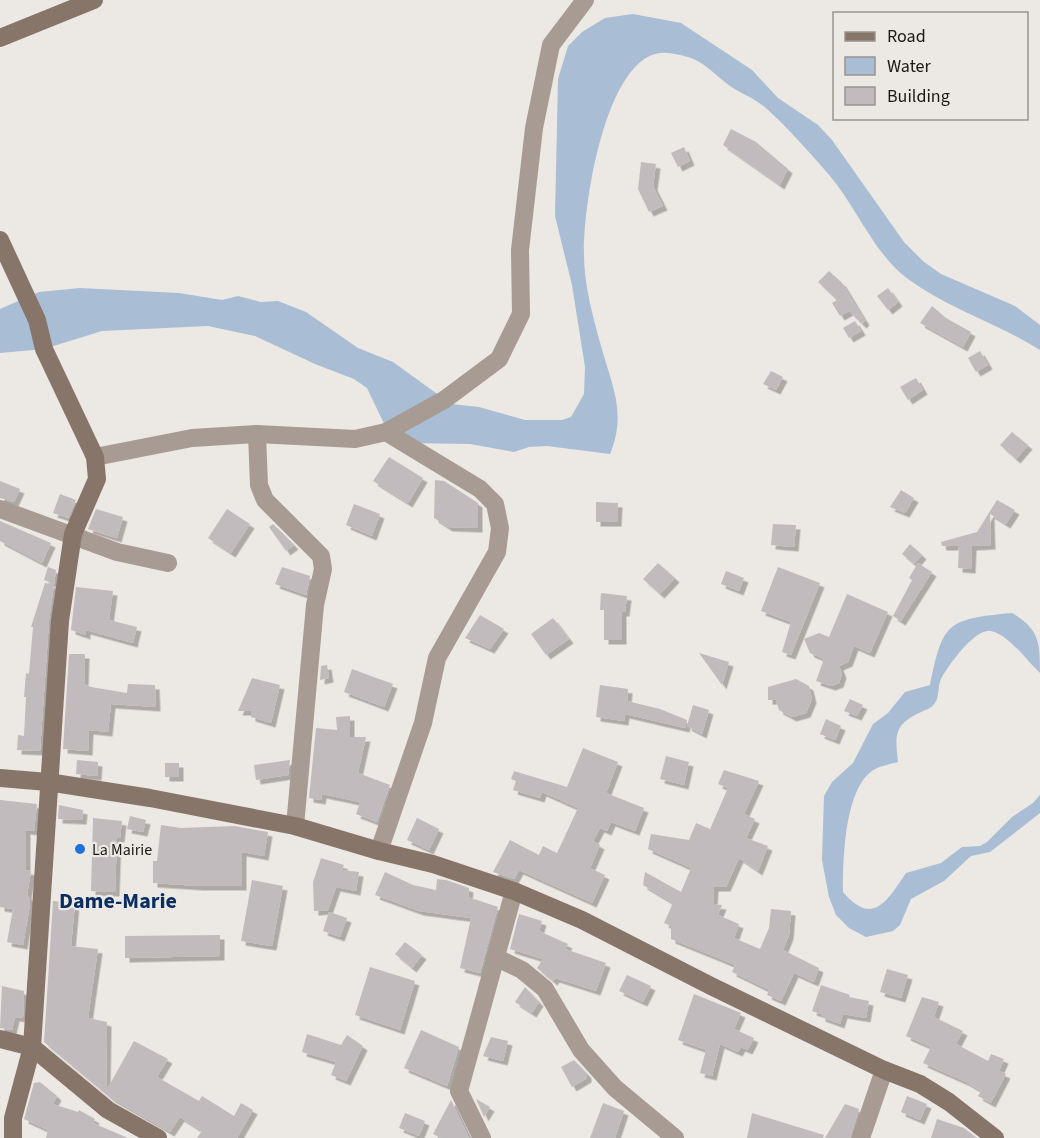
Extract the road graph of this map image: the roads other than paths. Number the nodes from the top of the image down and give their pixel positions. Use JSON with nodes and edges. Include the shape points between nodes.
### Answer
{"nodes":[{"id":1,"x":94,"y":0,"type":"edge"},
{"id":2,"x":585,"y":0,"type":"edge"},
{"id":3,"x":0,"y":38,"type":"edge"},
{"id":4,"x":0,"y":240,"type":"edge"},
{"id":5,"x":386,"y":432,"type":"junction"},
{"id":6,"x":257,"y":434,"type":"junction"},
{"id":7,"x":95,"y":457,"type":"junction"},
{"id":8,"x":0,"y":509,"type":"edge"},
{"id":9,"x":73,"y":534,"type":"junction"},
{"id":10,"x":168,"y":562,"type":"dead end"},
{"id":11,"x":0,"y":778,"type":"edge"},
{"id":12,"x":48,"y":782,"type":"junction"},
{"id":13,"x":295,"y":826,"type":"junction"},
{"id":14,"x":379,"y":851,"type":"junction"},
{"id":15,"x":514,"y":891,"type":"junction"},
{"id":16,"x":495,"y":957,"type":"junction"},
{"id":17,"x":0,"y":1039,"type":"edge"},
{"id":18,"x":32,"y":1047,"type":"junction"},
{"id":19,"x":884,"y":1070,"type":"junction"},
{"id":20,"x":13,"y":1138,"type":"edge"},
{"id":21,"x":158,"y":1138,"type":"edge"},
{"id":22,"x":482,"y":1138,"type":"edge"},
{"id":23,"x":675,"y":1138,"type":"edge"},
{"id":24,"x":861,"y":1138,"type":"edge"},
{"id":25,"x":994,"y":1138,"type":"edge"}],
"edges":[{"from":1,"to":3,"type":"street"},
{"from":2,"to":5,"type":"street","via":[[551,45],[534,128],[520,250],[521,314],[499,359],[444,400]]},
{"from":4,"to":7,"type":"street","via":[[37,320],[44,349]]},
{"from":5,"to":6,"type":"street","via":[[355,439]]},
{"from":5,"to":14,"type":"street","via":[[480,489],[495,504],[500,528],[497,552],[437,658],[423,723]]},
{"from":6,"to":7,"type":"street","via":[[192,438]]},
{"from":6,"to":13,"type":"street","via":[[259,485],[265,500],[321,556],[323,569],[315,605]]},
{"from":7,"to":9,"type":"street","via":[[97,480]]},
{"from":8,"to":9,"type":"street"},
{"from":9,"to":10,"type":"street","via":[[117,552]]},
{"from":9,"to":12,"type":"street","via":[[60,621]]},
{"from":11,"to":12,"type":"street"},
{"from":12,"to":13,"type":"street"},
{"from":12,"to":18,"type":"street"},
{"from":13,"to":14,"type":"street"},
{"from":14,"to":15,"type":"street"},
{"from":15,"to":16,"type":"street"},
{"from":15,"to":19,"type":"street","via":[[582,920]]},
{"from":16,"to":22,"type":"street","via":[[459,1091]]},
{"from":16,"to":23,"type":"street","via":[[522,970],[545,989],[581,1050],[615,1088]]},
{"from":17,"to":18,"type":"street"},
{"from":18,"to":20,"type":"street","via":[[13,1118]]},
{"from":18,"to":21,"type":"street","via":[[108,1110]]},
{"from":19,"to":24,"type":"street"},
{"from":19,"to":25,"type":"street","via":[[920,1084]]}]}
